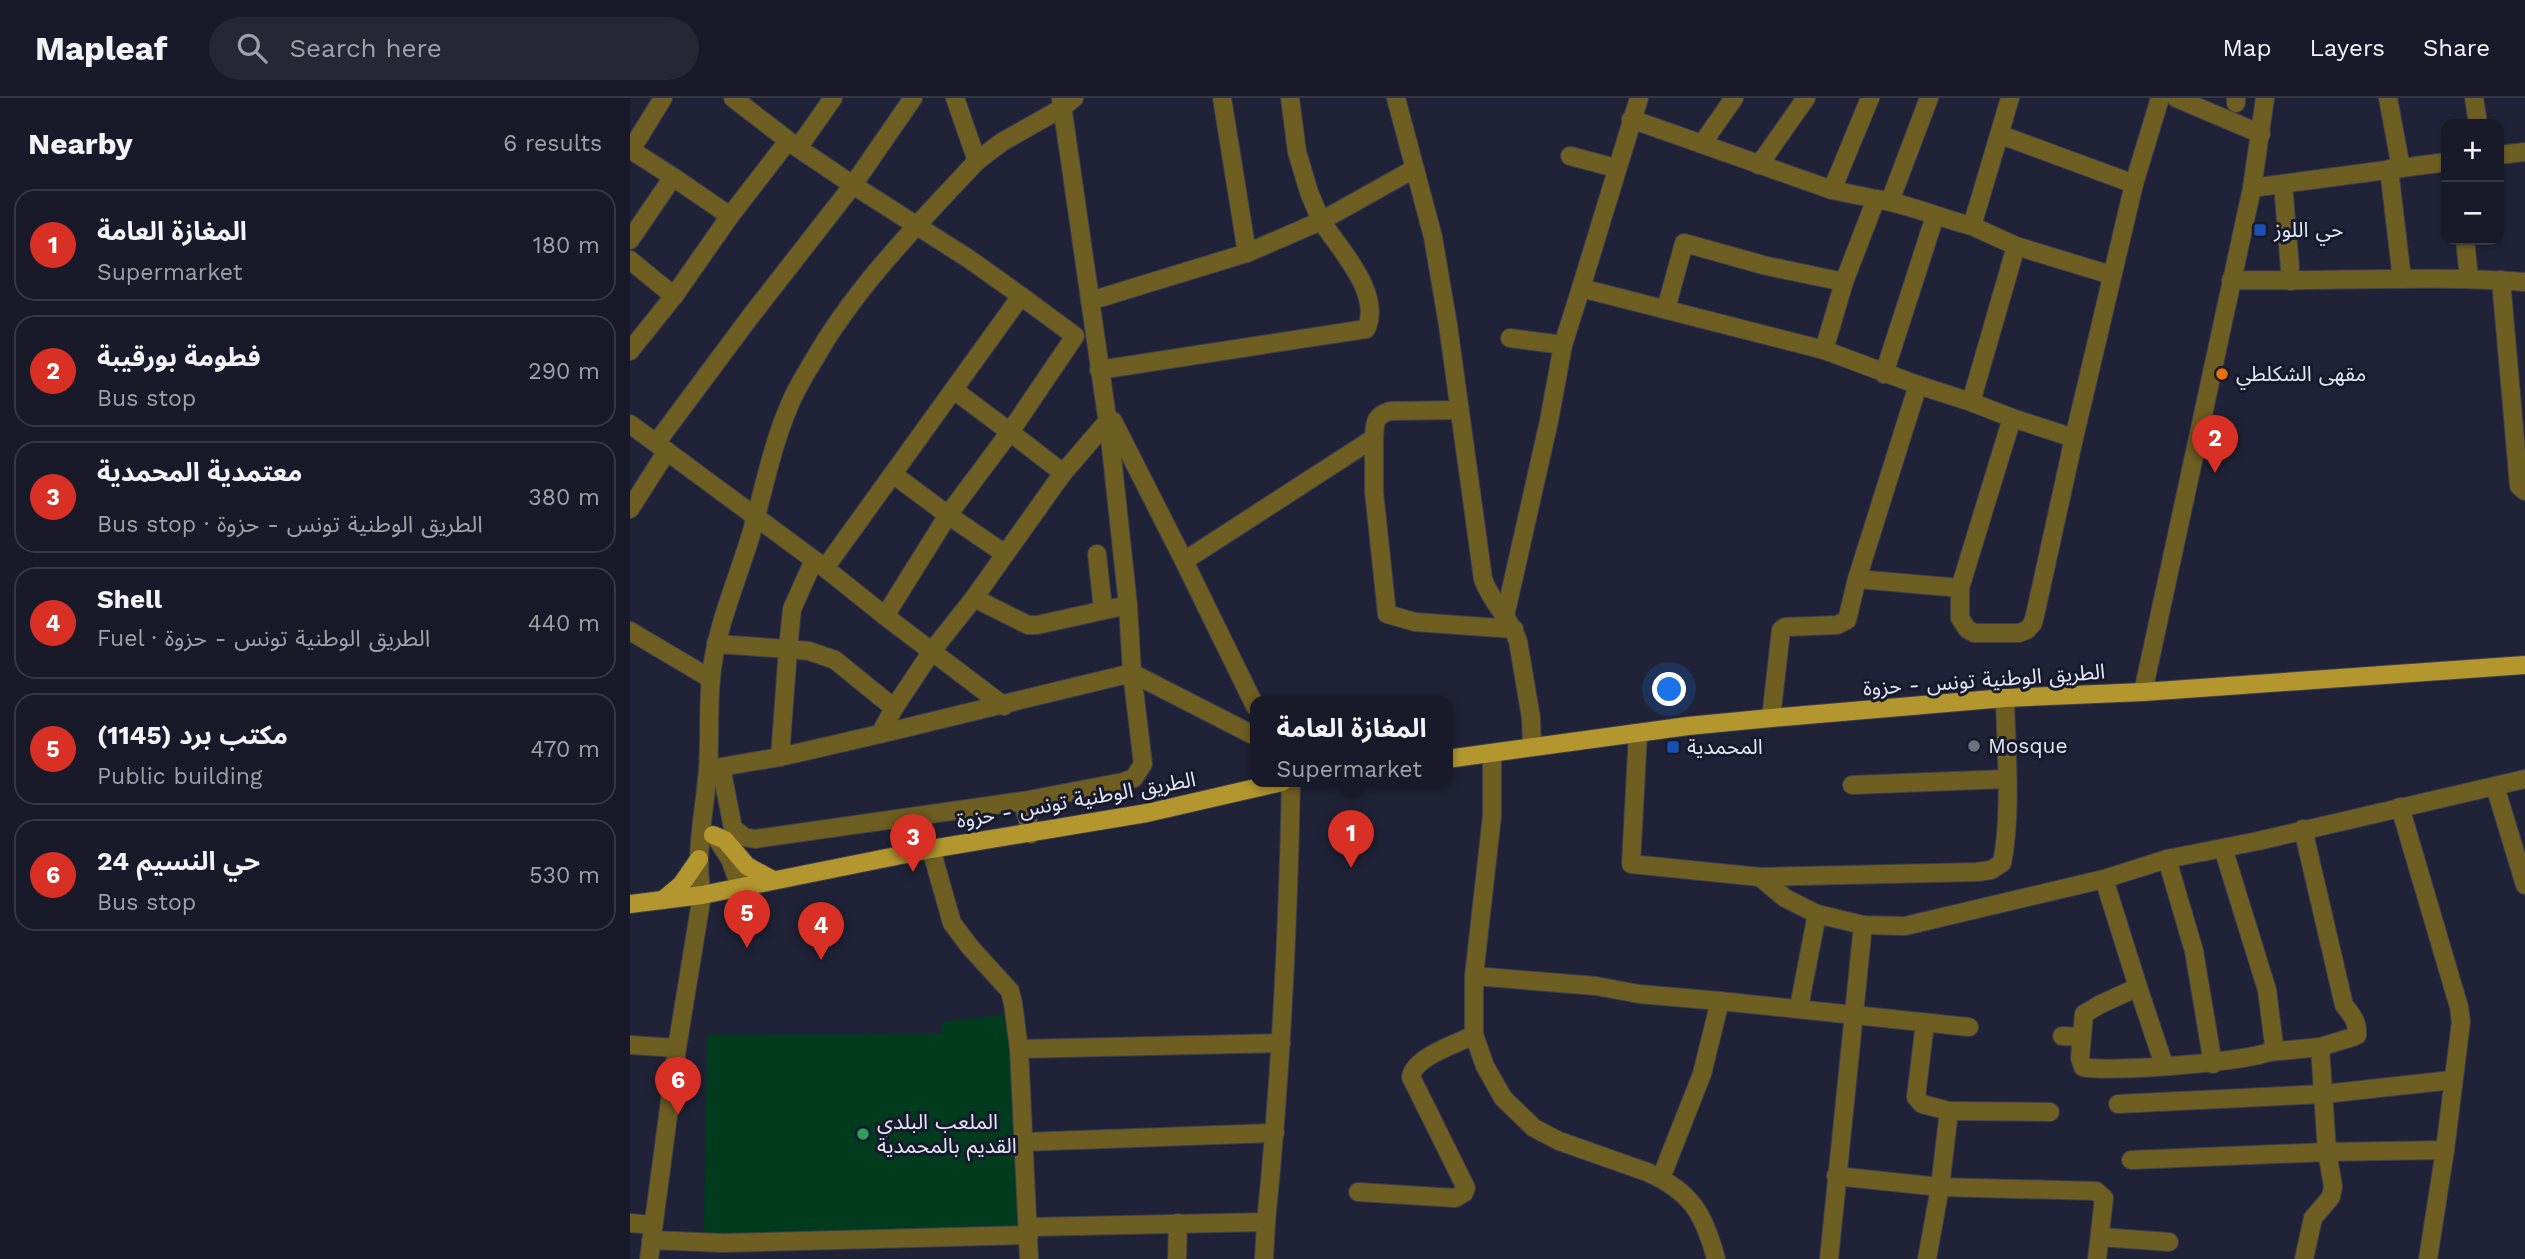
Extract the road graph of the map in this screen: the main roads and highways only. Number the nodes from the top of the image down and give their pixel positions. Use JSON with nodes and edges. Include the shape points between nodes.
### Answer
{"nodes":[{"id":1,"x":2525,"y":664,"type":"edge"},
{"id":2,"x":1453,"y":758,"type":"edge"},
{"id":3,"x":1260,"y":787,"type":"edge"},
{"id":4,"x":708,"y":830,"type":"road end"},
{"id":5,"x":699,"y":859,"type":"road end"},
{"id":6,"x":773,"y":880,"type":"junction"},
{"id":7,"x":663,"y":900,"type":"junction"},
{"id":8,"x":630,"y":904,"type":"edge"}],
"edges":[{"from":1,"to":2,"type":"main road","name":"الطريق الوطنية تونس - حزوة","via":[[1771,718]]},
{"from":3,"to":6,"type":"main road","name":"الطريق الوطنية تونس - حزوة","via":[[1147,813]]},
{"from":4,"to":6,"type":"main road","via":[[725,840],[747,866]]},
{"from":5,"to":7,"type":"main road","via":[[681,885]]},
{"from":6,"to":7,"type":"main road","name":"الطريق الوطنية تونس - حزوة"},
{"from":7,"to":8,"type":"main road","name":"الطريق الوطنية تونس - حزوة"}]}
